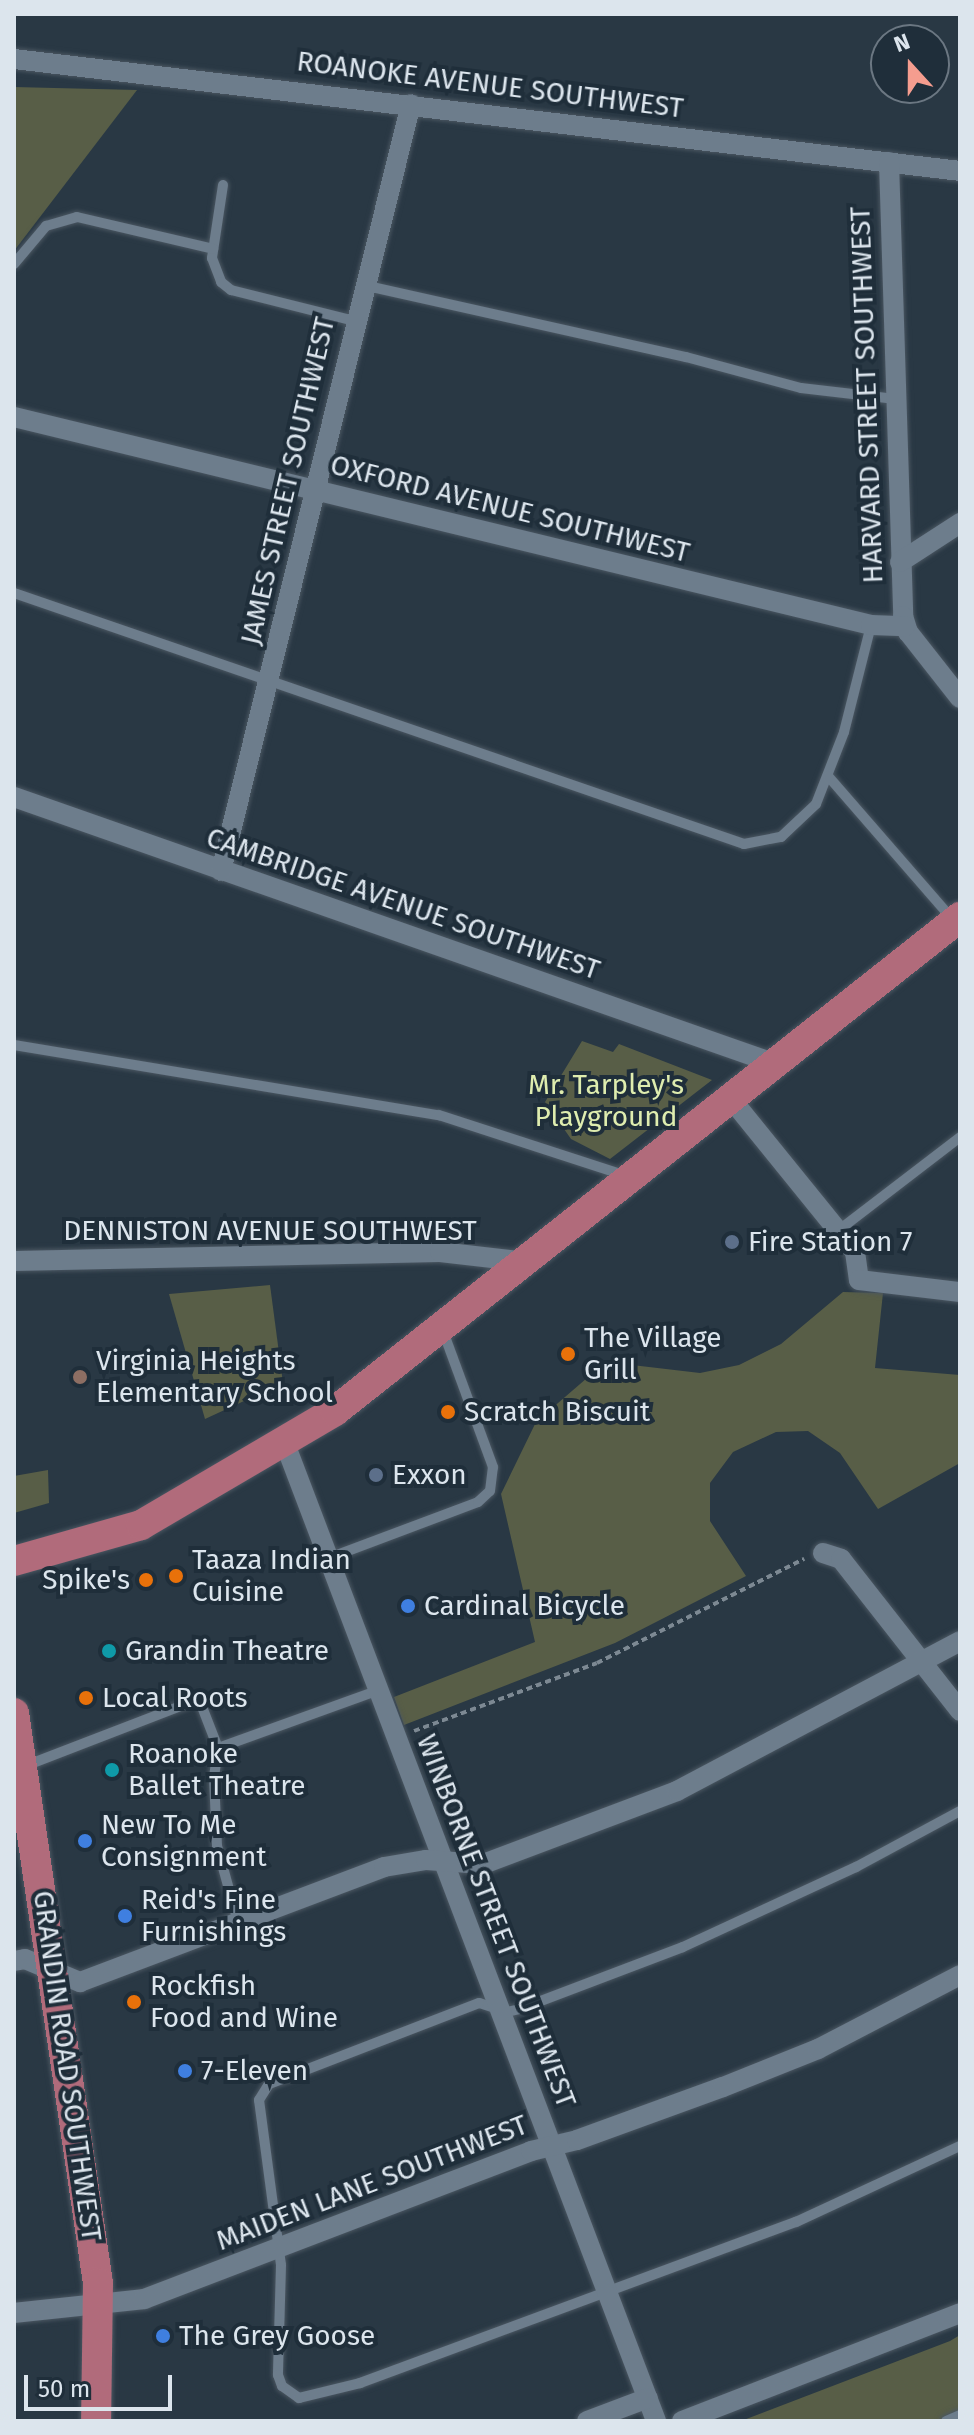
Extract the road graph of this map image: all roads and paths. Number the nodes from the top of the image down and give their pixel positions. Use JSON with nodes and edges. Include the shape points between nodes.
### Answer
{"nodes":[{"id":1,"x":14,"y":59,"type":"edge"},
{"id":2,"x":411,"y":104,"type":"junction"},
{"id":3,"x":889,"y":162,"type":"junction"},
{"id":4,"x":960,"y":171,"type":"edge"},
{"id":5,"x":223,"y":185,"type":"dead end"},
{"id":6,"x":213,"y":249,"type":"junction"},
{"id":7,"x":14,"y":264,"type":"edge"},
{"id":8,"x":363,"y":285,"type":"junction"},
{"id":9,"x":354,"y":321,"type":"junction"},
{"id":10,"x":895,"y":399,"type":"junction"},
{"id":11,"x":14,"y":417,"type":"edge"},
{"id":12,"x":314,"y":490,"type":"junction"},
{"id":13,"x":960,"y":523,"type":"edge"},
{"id":14,"x":900,"y":562,"type":"junction"},
{"id":15,"x":14,"y":593,"type":"edge"},
{"id":16,"x":871,"y":625,"type":"junction"},
{"id":17,"x":905,"y":626,"type":"junction"},
{"id":18,"x":270,"y":683,"type":"junction"},
{"id":19,"x":957,"y":687,"type":"edge"},
{"id":20,"x":828,"y":776,"type":"junction"},
{"id":21,"x":14,"y":797,"type":"edge"},
{"id":22,"x":221,"y":871,"type":"junction"},
{"id":23,"x":957,"y":919,"type":"edge"},
{"id":24,"x":14,"y":1045,"type":"edge"},
{"id":25,"x":773,"y":1063,"type":"junction"},
{"id":26,"x":732,"y":1100,"type":"junction"},
{"id":27,"x":960,"y":1137,"type":"edge"},
{"id":28,"x":633,"y":1178,"type":"junction"},
{"id":29,"x":839,"y":1230,"type":"junction"},
{"id":30,"x":14,"y":1261,"type":"edge"},
{"id":31,"x":526,"y":1262,"type":"junction"},
{"id":32,"x":960,"y":1292,"type":"edge"},
{"id":33,"x":442,"y":1329,"type":"junction"},
{"id":34,"x":284,"y":1441,"type":"junction"},
{"id":35,"x":823,"y":1553,"type":"joint"},
{"id":36,"x":329,"y":1558,"type":"junction"},
{"id":37,"x":14,"y":1561,"type":"edge"},
{"id":38,"x":960,"y":1641,"type":"edge"},
{"id":39,"x":922,"y":1662,"type":"junction"},
{"id":40,"x":379,"y":1690,"type":"junction"},
{"id":41,"x":960,"y":1711,"type":"edge"},
{"id":42,"x":14,"y":1713,"type":"edge"},
{"id":43,"x":397,"y":1737,"type":"junction"},
{"id":44,"x":218,"y":1748,"type":"junction"},
{"id":45,"x":23,"y":1767,"type":"junction"},
{"id":46,"x":960,"y":1811,"type":"edge"},
{"id":47,"x":23,"y":1830,"type":"edge"},
{"id":48,"x":444,"y":1862,"type":"junction"},
{"id":49,"x":238,"y":1922,"type":"junction"},
{"id":50,"x":14,"y":1961,"type":"edge"},
{"id":51,"x":53,"y":1971,"type":"junction"},
{"id":52,"x":960,"y":1975,"type":"edge"},
{"id":53,"x":499,"y":2009,"type":"junction"},
{"id":54,"x":551,"y":2146,"type":"junction"},
{"id":55,"x":960,"y":2146,"type":"edge"},
{"id":56,"x":279,"y":2247,"type":"junction"},
{"id":57,"x":607,"y":2291,"type":"junction"},
{"id":58,"x":100,"y":2302,"type":"junction"},
{"id":59,"x":14,"y":2313,"type":"edge"},
{"id":60,"x":960,"y":2313,"type":"edge"},
{"id":61,"x":648,"y":2398,"type":"junction"},
{"id":62,"x":960,"y":2415,"type":"edge"},
{"id":63,"x":96,"y":2421,"type":"edge"},
{"id":64,"x":587,"y":2421,"type":"edge"},
{"id":65,"x":656,"y":2421,"type":"edge"},
{"id":66,"x":682,"y":2421,"type":"edge"},
{"id":67,"x":946,"y":2421,"type":"edge"}],
"edges":[{"from":1,"to":2,"type":"street","name":"ROANOKE AVENUE SOUTHWEST"},
{"from":2,"to":3,"type":"street","name":"ROANOKE AVENUE SOUTHWEST"},
{"from":2,"to":8,"type":"street","name":"JAMES STREET SOUTHWEST"},
{"from":3,"to":4,"type":"street","name":"ROANOKE AVENUE SOUTHWEST"},
{"from":3,"to":10,"type":"street","name":"HARVARD STREET SOUTHWEST"},
{"from":5,"to":6,"type":"lane"},
{"from":6,"to":7,"type":"lane","via":[[77,217],[46,226]]},
{"from":6,"to":9,"type":"lane","via":[[214,271],[231,290]]},
{"from":8,"to":9,"type":"street","name":"JAMES STREET SOUTHWEST"},
{"from":8,"to":10,"type":"lane","via":[[801,388]]},
{"from":9,"to":12,"type":"street","name":"JAMES STREET SOUTHWEST"},
{"from":10,"to":14,"type":"street","name":"HARVARD STREET SOUTHWEST"},
{"from":11,"to":12,"type":"street","name":"OXFORD AVENUE SOUTHWEST"},
{"from":12,"to":16,"type":"street","name":"OXFORD AVENUE SOUTHWEST"},
{"from":12,"to":18,"type":"street","name":"JAMES STREET SOUTHWEST"},
{"from":13,"to":14,"type":"street"},
{"from":14,"to":17,"type":"street","name":"HARVARD STREET SOUTHWEST"},
{"from":15,"to":18,"type":"lane"},
{"from":16,"to":17,"type":"street","name":"OXFORD AVENUE SOUTHWEST"},
{"from":16,"to":20,"type":"lane"},
{"from":17,"to":19,"type":"street"},
{"from":18,"to":20,"type":"lane","via":[[744,844],[763,843],[797,827],[816,804]]},
{"from":18,"to":22,"type":"street","name":"JAMES STREET SOUTHWEST"},
{"from":20,"to":23,"type":"lane"},
{"from":21,"to":22,"type":"street","name":"CAMBRIDGE AVENUE SOUTHWEST"},
{"from":22,"to":25,"type":"street","name":"CAMBRIDGE AVENUE SOUTHWEST"},
{"from":23,"to":25,"type":"main road"},
{"from":24,"to":28,"type":"lane","via":[[439,1115]]},
{"from":25,"to":26,"type":"main road"},
{"from":26,"to":28,"type":"main road"},
{"from":26,"to":29,"type":"street"},
{"from":27,"to":29,"type":"lane"},
{"from":28,"to":31,"type":"main road"},
{"from":29,"to":32,"type":"street","via":[[855,1252],[859,1280]]},
{"from":30,"to":31,"type":"street","name":"DENNISTON AVENUE SOUTHWEST","via":[[440,1252]]},
{"from":31,"to":33,"type":"main road"},
{"from":33,"to":34,"type":"main road","via":[[335,1411]]},
{"from":33,"to":36,"type":"lane","via":[[493,1467],[490,1491],[478,1502]]},
{"from":34,"to":36,"type":"street","name":"WINBORNE STREET SOUTHWEST"},
{"from":34,"to":37,"type":"main road","via":[[141,1525]]},
{"from":35,"to":39,"type":"street","via":[[841,1559]]},
{"from":35,"to":43,"type":"path","via":[[597,1663]]},
{"from":36,"to":40,"type":"street","name":"WINBORNE STREET SOUTHWEST"},
{"from":38,"to":39,"type":"street"},
{"from":39,"to":41,"type":"street"},
{"from":39,"to":48,"type":"street","via":[[677,1791],[483,1864]]},
{"from":40,"to":43,"type":"street","name":"WINBORNE STREET SOUTHWEST"},
{"from":40,"to":44,"type":"lane"},
{"from":42,"to":45,"type":"main road","name":"GRANDIN ROAD SOUTHWEST"},
{"from":43,"to":48,"type":"street","name":"WINBORNE STREET SOUTHWEST"},
{"from":44,"to":45,"type":"lane","via":[[199,1699]]},
{"from":44,"to":49,"type":"lane","via":[[217,1846]]},
{"from":45,"to":47,"type":"main road","name":"GRANDIN ROAD SOUTHWEST"},
{"from":46,"to":53,"type":"lane","via":[[754,1917],[520,2009]]},
{"from":47,"to":51,"type":"main road","name":"GRANDIN ROAD SOUTHWEST"},
{"from":48,"to":49,"type":"street","via":[[384,1867]]},
{"from":48,"to":53,"type":"street","name":"WINBORNE STREET SOUTHWEST"},
{"from":49,"to":51,"type":"street","via":[[80,1982]]},
{"from":50,"to":51,"type":"street","via":[[25,1959]]},
{"from":51,"to":58,"type":"main road","name":"GRANDIN ROAD SOUTHWEST"},
{"from":52,"to":54,"type":"street","name":"MAIDEN LANE SOUTHWEST","via":[[818,2049]]},
{"from":53,"to":54,"type":"street","name":"WINBORNE STREET SOUTHWEST"},
{"from":53,"to":56,"type":"lane","via":[[479,2003],[263,2090],[264,2152]]},
{"from":54,"to":56,"type":"street","name":"MAIDEN LANE SOUTHWEST"},
{"from":54,"to":57,"type":"street","name":"WINBORNE STREET SOUTHWEST"},
{"from":55,"to":57,"type":"lane","via":[[796,2222]]},
{"from":56,"to":57,"type":"lane","via":[[278,2375],[282,2386],[299,2398],[360,2383]]},
{"from":56,"to":58,"type":"street","name":"MAIDEN LANE SOUTHWEST","via":[[144,2299]]},
{"from":57,"to":61,"type":"street","name":"WINBORNE STREET SOUTHWEST"},
{"from":58,"to":59,"type":"street","name":"MAIDEN LANE SOUTHWEST"},
{"from":58,"to":63,"type":"main road","name":"GRANDIN ROAD SOUTHWEST"},
{"from":60,"to":66,"type":"street"},
{"from":61,"to":64,"type":"street"},
{"from":61,"to":65,"type":"street","name":"WINBORNE STREET SOUTHWEST"},
{"from":62,"to":67,"type":"lane"}]}
